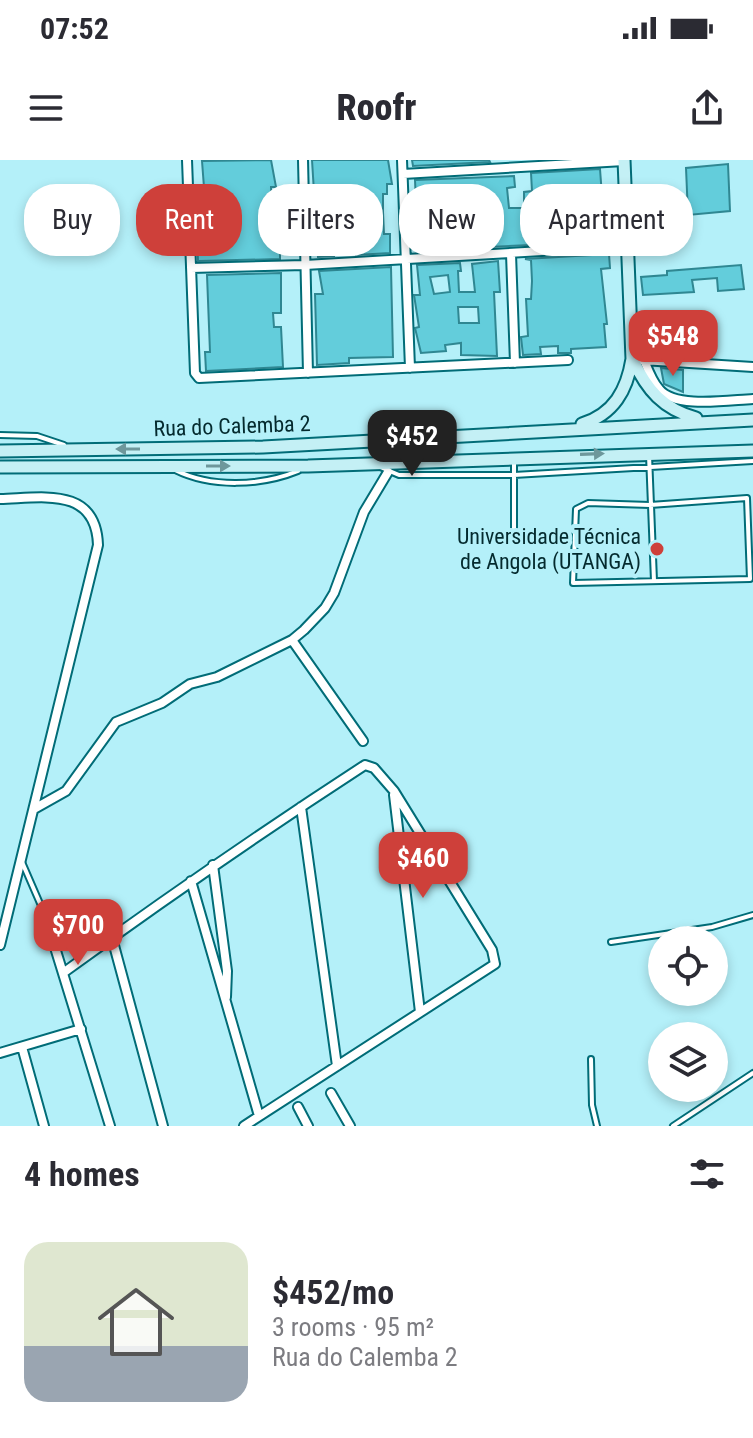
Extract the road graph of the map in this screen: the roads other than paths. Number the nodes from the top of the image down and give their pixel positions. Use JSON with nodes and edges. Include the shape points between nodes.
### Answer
{"nodes":[{"id":1,"x":187,"y":160,"type":"edge"},
{"id":2,"x":303,"y":160,"type":"edge"},
{"id":3,"x":402,"y":160,"type":"edge"},
{"id":4,"x":624,"y":161,"type":"edge"},
{"id":5,"x":515,"y":164,"type":"edge"},
{"id":6,"x":403,"y":174,"type":"junction"},
{"id":7,"x":625,"y":184,"type":"edge"},
{"id":8,"x":520,"y":253,"type":"edge"},
{"id":9,"x":511,"y":254,"type":"junction"},
{"id":10,"x":628,"y":256,"type":"edge"},
{"id":11,"x":406,"y":258,"type":"junction"},
{"id":12,"x":305,"y":265,"type":"junction"},
{"id":13,"x":191,"y":268,"type":"junction"},
{"id":14,"x":568,"y":360,"type":"dead end"},
{"id":15,"x":638,"y":360,"type":"junction"},
{"id":16,"x":515,"y":363,"type":"junction"},
{"id":17,"x":753,"y":367,"type":"edge"},
{"id":18,"x":410,"y":368,"type":"junction"},
{"id":19,"x":308,"y":373,"type":"junction"},
{"id":20,"x":753,"y":399,"type":"edge"},
{"id":21,"x":707,"y":420,"type":"junction"},
{"id":22,"x":753,"y":420,"type":"edge"},
{"id":23,"x":563,"y":429,"type":"junction"},
{"id":24,"x":514,"y":431,"type":"junction"},
{"id":25,"x":0,"y":435,"type":"edge"},
{"id":26,"x":77,"y":450,"type":"junction"},
{"id":27,"x":0,"y":451,"type":"edge"},
{"id":28,"x":753,"y":451,"type":"edge"},
{"id":29,"x":649,"y":453,"type":"junction"},
{"id":30,"x":514,"y":457,"type":"junction"},
{"id":31,"x":753,"y":461,"type":"edge"},
{"id":32,"x":373,"y":462,"type":"junction"},
{"id":33,"x":0,"y":467,"type":"edge"},
{"id":34,"x":649,"y":469,"type":"junction"},
{"id":35,"x":388,"y":472,"type":"junction"},
{"id":36,"x":514,"y":475,"type":"junction"},
{"id":37,"x":0,"y":499,"type":"edge"},
{"id":38,"x":650,"y":505,"type":"junction"},
{"id":39,"x":514,"y":530,"type":"dead end"},
{"id":40,"x":654,"y":581,"type":"junction"},
{"id":41,"x":292,"y":640,"type":"junction"},
{"id":42,"x":363,"y":741,"type":"dead end"},
{"id":43,"x":394,"y":791,"type":"junction"},
{"id":44,"x":301,"y":807,"type":"junction"},
{"id":45,"x":34,"y":810,"type":"junction"},
{"id":46,"x":20,"y":858,"type":"junction"},
{"id":47,"x":213,"y":865,"type":"junction"},
{"id":48,"x":191,"y":881,"type":"junction"},
{"id":49,"x":45,"y":915,"type":"joint"},
{"id":50,"x":753,"y":915,"type":"edge"},
{"id":51,"x":112,"y":938,"type":"junction"},
{"id":52,"x":611,"y":942,"type":"dead end"},
{"id":53,"x":0,"y":945,"type":"edge"},
{"id":54,"x":63,"y":973,"type":"junction"},
{"id":55,"x":226,"y":998,"type":"junction"},
{"id":56,"x":420,"y":1012,"type":"junction"},
{"id":57,"x":81,"y":1029,"type":"junction"},
{"id":58,"x":22,"y":1047,"type":"junction"},
{"id":59,"x":0,"y":1053,"type":"edge"},
{"id":60,"x":591,"y":1059,"type":"dead end"},
{"id":61,"x":337,"y":1066,"type":"junction"},
{"id":62,"x":753,"y":1073,"type":"edge"},
{"id":63,"x":331,"y":1093,"type":"dead end"},
{"id":64,"x":298,"y":1107,"type":"dead end"},
{"id":65,"x":253,"y":1122,"type":"edge"},
{"id":66,"x":44,"y":1126,"type":"edge"},
{"id":67,"x":110,"y":1126,"type":"edge"},
{"id":68,"x":163,"y":1126,"type":"edge"},
{"id":69,"x":308,"y":1126,"type":"edge"},
{"id":70,"x":350,"y":1126,"type":"edge"},
{"id":71,"x":597,"y":1126,"type":"edge"},
{"id":72,"x":673,"y":1126,"type":"edge"}],
"edges":[{"from":1,"to":13,"type":"street"},
{"from":2,"to":12,"type":"street"},
{"from":3,"to":6,"type":"street"},
{"from":4,"to":5,"type":"street"},
{"from":4,"to":7,"type":"main road"},
{"from":5,"to":6,"type":"street"},
{"from":6,"to":11,"type":"street"},
{"from":8,"to":9,"type":"street"},
{"from":9,"to":11,"type":"street"},
{"from":9,"to":16,"type":"street"},
{"from":10,"to":15,"type":"main road"},
{"from":11,"to":12,"type":"street"},
{"from":11,"to":18,"type":"street"},
{"from":12,"to":13,"type":"street"},
{"from":12,"to":19,"type":"street"},
{"from":13,"to":19,"type":"street","via":[[196,375],[205,379]]},
{"from":14,"to":16,"type":"street"},
{"from":15,"to":17,"type":"street"},
{"from":15,"to":20,"type":"street","via":[[669,397]]},
{"from":15,"to":21,"type":"main road","via":[[644,382],[659,401]]},
{"from":15,"to":23,"type":"main road","via":[[614,404],[588,422]]},
{"from":16,"to":18,"type":"street"},
{"from":18,"to":19,"type":"street"},
{"from":21,"to":22,"type":"main road","name":"Rua do Calemba 2"},
{"from":21,"to":23,"type":"main road","name":"Rua do Calemba 2"},
{"from":23,"to":24,"type":"main road","name":"Rua do Calemba 2"},
{"from":24,"to":26,"type":"main road","name":"Rua do Calemba 2","one_way":true,"via":[[263,447]]},
{"from":24,"to":30,"type":"main road","via":[[498,445]]},
{"from":25,"to":26,"type":"lane","via":[[37,436]]},
{"from":26,"to":27,"type":"main road","name":"Rua do Calemba 2"},
{"from":28,"to":29,"type":"main road","name":"Rua do Calemba 2"},
{"from":30,"to":29,"type":"main road","name":"Rua do Calemba 2","one_way":true},
{"from":29,"to":34,"type":"lane"},
{"from":30,"to":32,"type":"main road","name":"Rua do Calemba 2"},
{"from":30,"to":36,"type":"lane"},
{"from":31,"to":34,"type":"lane"},
{"from":33,"to":32,"type":"main road","name":"Rua do Calemba 2","one_way":true},
{"from":32,"to":35,"type":"lane"},
{"from":34,"to":36,"type":"lane"},
{"from":34,"to":38,"type":"lane"},
{"from":35,"to":36,"type":"lane"},
{"from":35,"to":41,"type":"street","via":[[364,512],[329,603]]},
{"from":36,"to":39,"type":"lane"},
{"from":37,"to":45,"type":"street","via":[[70,500],[86,511],[97,532],[97,556]]},
{"from":38,"to":40,"type":"lane"},
{"from":38,"to":40,"type":"lane","via":[[588,503],[576,509],[573,583]]},
{"from":38,"to":40,"type":"lane","via":[[747,498],[750,579]]},
{"from":41,"to":42,"type":"street"},
{"from":41,"to":45,"type":"street","via":[[116,722],[66,791]]},
{"from":43,"to":44,"type":"street","via":[[365,765]]},
{"from":43,"to":56,"type":"street"},
{"from":43,"to":56,"type":"street","via":[[495,960]]},
{"from":44,"to":47,"type":"street"},
{"from":44,"to":61,"type":"street"},
{"from":45,"to":46,"type":"street"},
{"from":46,"to":49,"type":"lane"},
{"from":46,"to":53,"type":"street"},
{"from":47,"to":48,"type":"street"},
{"from":47,"to":55,"type":"street"},
{"from":48,"to":51,"type":"street"},
{"from":48,"to":55,"type":"street"},
{"from":49,"to":54,"type":"street"},
{"from":50,"to":52,"type":"lane","via":[[681,933]]},
{"from":51,"to":54,"type":"street"},
{"from":51,"to":68,"type":"street"},
{"from":54,"to":57,"type":"street"},
{"from":55,"to":65,"type":"street"},
{"from":56,"to":61,"type":"street"},
{"from":57,"to":58,"type":"street"},
{"from":57,"to":67,"type":"street"},
{"from":58,"to":59,"type":"street"},
{"from":58,"to":66,"type":"street"},
{"from":60,"to":71,"type":"lane"},
{"from":61,"to":65,"type":"street"},
{"from":62,"to":72,"type":"lane"},
{"from":63,"to":70,"type":"street"},
{"from":64,"to":69,"type":"street"}]}
